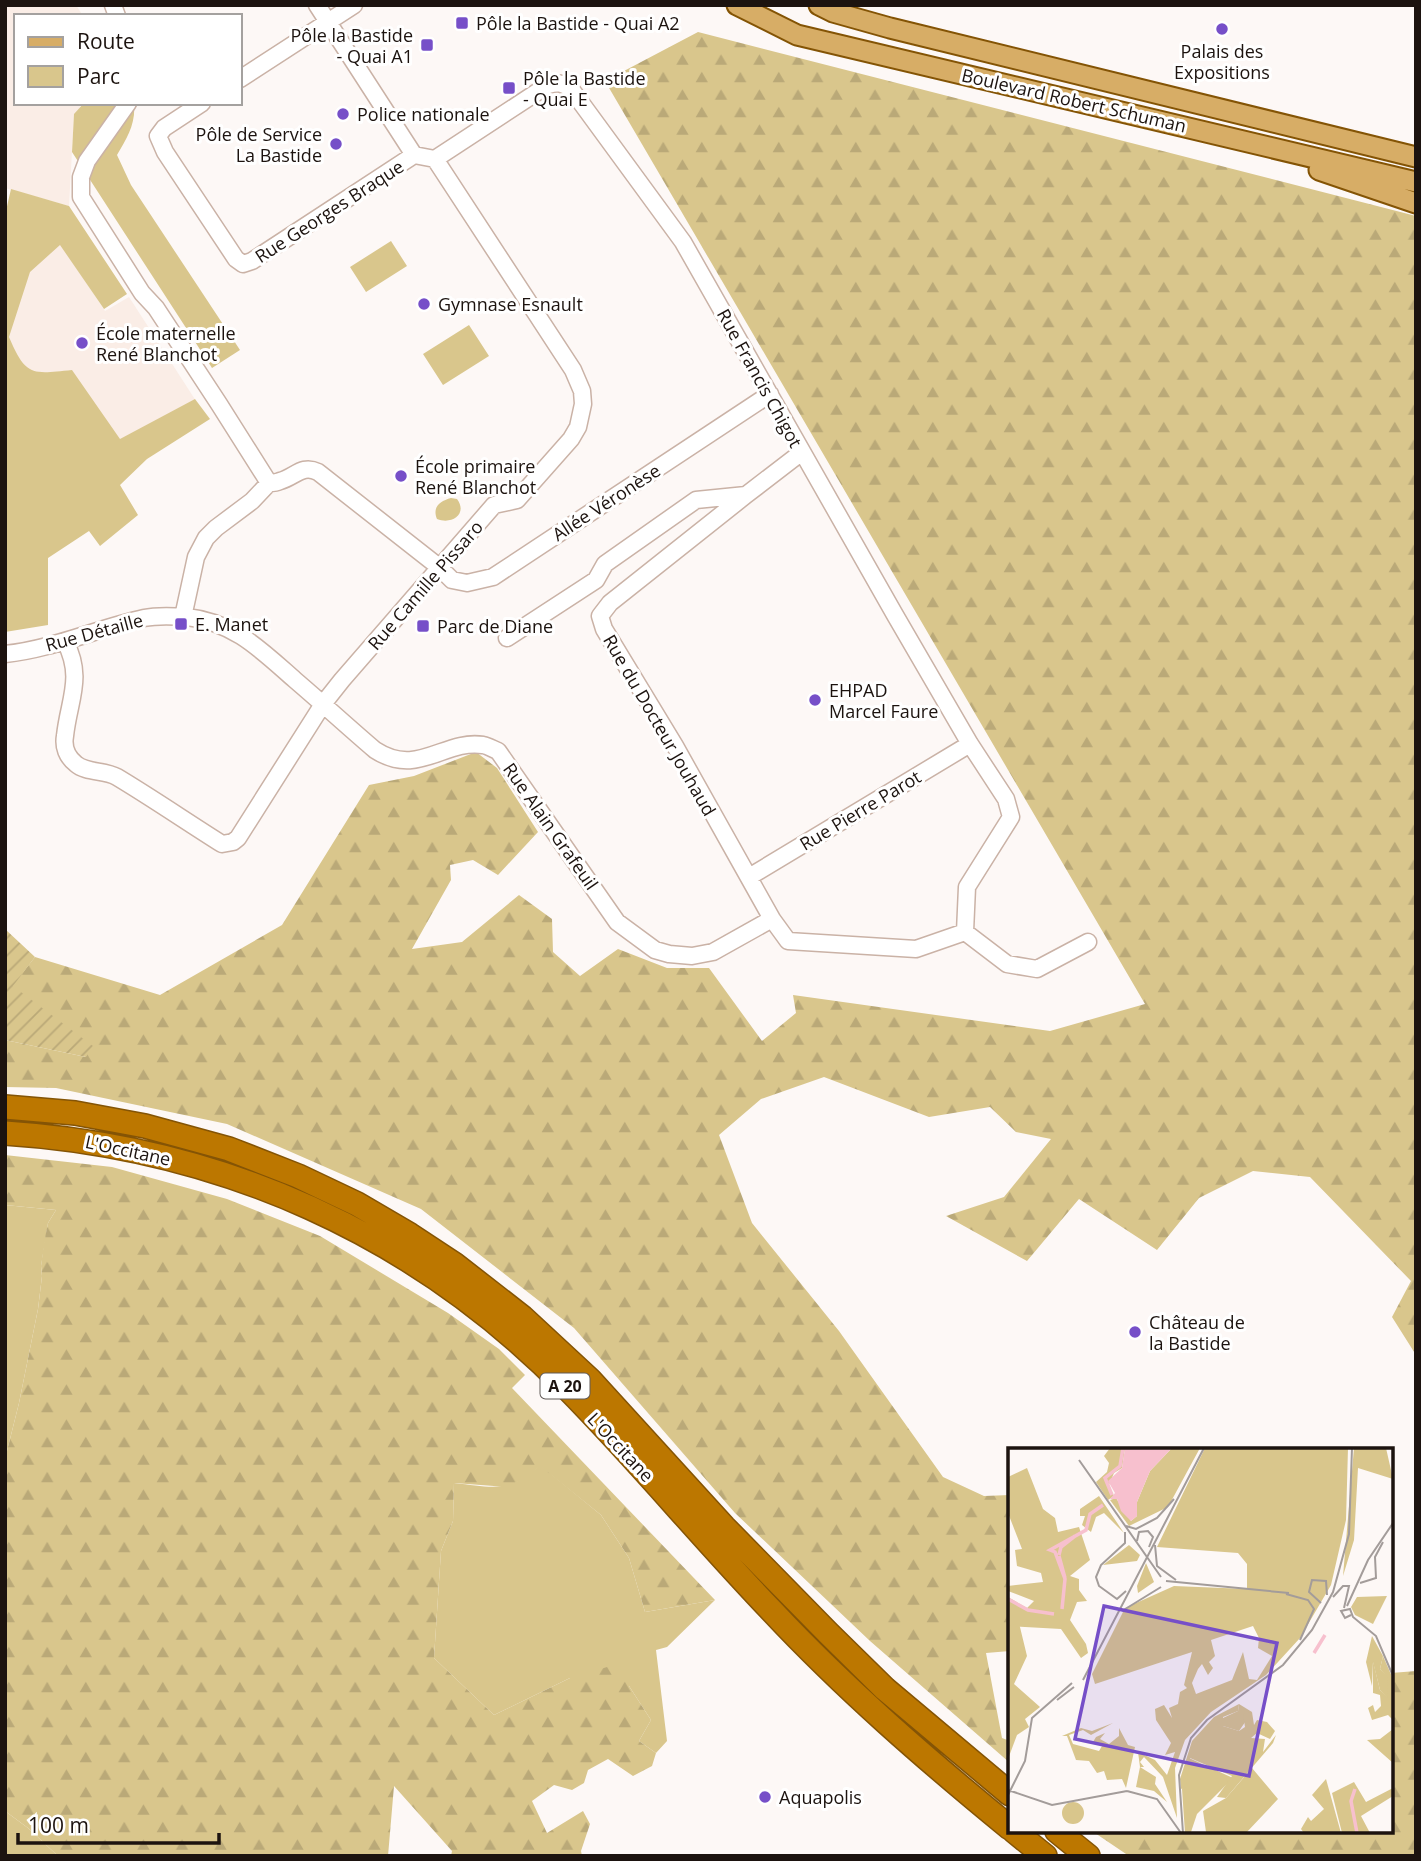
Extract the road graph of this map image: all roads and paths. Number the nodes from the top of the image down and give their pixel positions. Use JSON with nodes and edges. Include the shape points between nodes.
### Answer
{"nodes":[{"id":1,"x":317,"y":5,"type":"edge"},
{"id":2,"x":354,"y":5,"type":"edge"},
{"id":3,"x":737,"y":5,"type":"edge"},
{"id":4,"x":819,"y":5,"type":"edge"},
{"id":5,"x":328,"y":22,"type":"junction"},
{"id":6,"x":242,"y":78,"type":"edge"},
{"id":7,"x":127,"y":105,"type":"edge"},
{"id":8,"x":199,"y":105,"type":"edge"},
{"id":9,"x":1305,"y":129,"type":"junction"},
{"id":10,"x":1209,"y":133,"type":"junction"},
{"id":11,"x":1416,"y":143,"type":"edge"},
{"id":12,"x":414,"y":155,"type":"junction"},
{"id":13,"x":1416,"y":157,"type":"edge"},
{"id":14,"x":435,"y":159,"type":"junction"},
{"id":15,"x":1416,"y":182,"type":"edge"},
{"id":16,"x":1416,"y":203,"type":"edge"},
{"id":17,"x":770,"y":394,"type":"junction"},
{"id":18,"x":802,"y":452,"type":"junction"},
{"id":19,"x":268,"y":483,"type":"junction"},
{"id":20,"x":746,"y":495,"type":"junction"},
{"id":21,"x":439,"y":567,"type":"junction"},
{"id":22,"x":183,"y":617,"type":"junction"},
{"id":23,"x":507,"y":638,"type":"dead end"},
{"id":24,"x":65,"y":641,"type":"junction"},
{"id":25,"x":5,"y":654,"type":"edge"},
{"id":26,"x":323,"y":704,"type":"junction"},
{"id":27,"x":970,"y":744,"type":"junction"},
{"id":28,"x":749,"y":877,"type":"junction"},
{"id":29,"x":772,"y":919,"type":"junction"},
{"id":30,"x":965,"y":932,"type":"junction"},
{"id":31,"x":1088,"y":942,"type":"dead end"},
{"id":32,"x":5,"y":1107,"type":"edge"},
{"id":33,"x":5,"y":1133,"type":"edge"},
{"id":34,"x":1008,"y":1792,"type":"edge"},
{"id":35,"x":1008,"y":1826,"type":"edge"},
{"id":36,"x":1016,"y":1833,"type":"edge"},
{"id":37,"x":1059,"y":1833,"type":"edge"},
{"id":38,"x":1045,"y":1856,"type":"edge"},
{"id":39,"x":1088,"y":1856,"type":"edge"}],
"edges":[{"from":1,"to":5,"type":"street"},
{"from":2,"to":5,"type":"street"},
{"from":3,"to":10,"type":"main road","name":"Boulevard Robert Schuman","via":[[797,35]]},
{"from":4,"to":9,"type":"main road","name":"Boulevard Robert Schuman","via":[[890,29]]},
{"from":5,"to":6,"type":"street"},
{"from":5,"to":12,"type":"street"},
{"from":7,"to":19,"type":"street","via":[[87,161],[81,197]]},
{"from":8,"to":12,"type":"street","name":"Rue Georges Braque","via":[[158,135],[172,164],[243,264]]},
{"from":9,"to":11,"type":"main road"},
{"from":9,"to":13,"type":"main road","name":"Boulevard Robert Schuman"},
{"from":10,"to":15,"type":"main road","name":"Boulevard Robert Schuman"},
{"from":10,"to":16,"type":"main road"},
{"from":12,"to":14,"type":"street"},
{"from":14,"to":17,"type":"street","name":"Rue Francis Chigot","via":[[548,85],[564,84],[683,242]]},
{"from":14,"to":21,"type":"street","name":"Rue Camille Pissaro","via":[[573,370],[583,404],[571,439],[517,500],[494,505]]},
{"from":17,"to":18,"type":"street","name":"Rue Francis Chigot"},
{"from":17,"to":21,"type":"street","name":"Allée Véronèse","via":[[493,577],[467,583],[452,580]]},
{"from":18,"to":20,"type":"street","name":"Rue du Docteur Jouhaud"},
{"from":18,"to":27,"type":"street","name":"Rue Francis Chigot"},
{"from":19,"to":21,"type":"street","name":"Allée Véronèse","via":[[312,469]]},
{"from":19,"to":22,"type":"street","via":[[206,538],[196,557]]},
{"from":20,"to":23,"type":"street","via":[[696,500],[605,564],[596,580]]},
{"from":20,"to":28,"type":"street","name":"Rue du Docteur Jouhaud","via":[[621,594],[600,616]]},
{"from":21,"to":26,"type":"street","name":"Rue Camille Pissaro"},
{"from":22,"to":24,"type":"street","name":"Rue Détaille","via":[[146,618]]},
{"from":22,"to":26,"type":"street","name":"Rue Détaille","via":[[203,619],[239,633]]},
{"from":24,"to":25,"type":"street","name":"Rue Détaille"},
{"from":24,"to":26,"type":"street","name":"Rue Camille Pissaro","via":[[76,671],[64,737],[67,755],[78,767],[113,775],[222,844],[238,838]]},
{"from":26,"to":29,"type":"street","name":"Rue Alain Grafeuil","via":[[386,757],[421,759],[469,744],[498,751],[617,922],[654,950],[692,956],[713,952]]},
{"from":27,"to":28,"type":"street","name":"Rue Pierre Parot"},
{"from":27,"to":30,"type":"street","name":"Rue Francis Chigot","via":[[1006,799],[1011,817],[967,887]]},
{"from":28,"to":29,"type":"street"},
{"from":29,"to":30,"type":"street","via":[[788,941],[916,949]]},
{"from":30,"to":31,"type":"street","via":[[1007,964],[1037,969]]},
{"from":32,"to":34,"type":"highway","name":"L'Occitane","number":"A 20","via":[[145,1126],[229,1149],[357,1204],[454,1264],[523,1317],[590,1380],[724,1527],[885,1689]]},
{"from":33,"to":35,"type":"highway","name":"L'Occitane","number":"A 20","via":[[97,1142],[210,1169],[317,1210],[445,1284],[479,1308],[567,1388],[773,1613]]},
{"from":36,"to":38,"type":"highway"},
{"from":37,"to":39,"type":"highway"}]}
